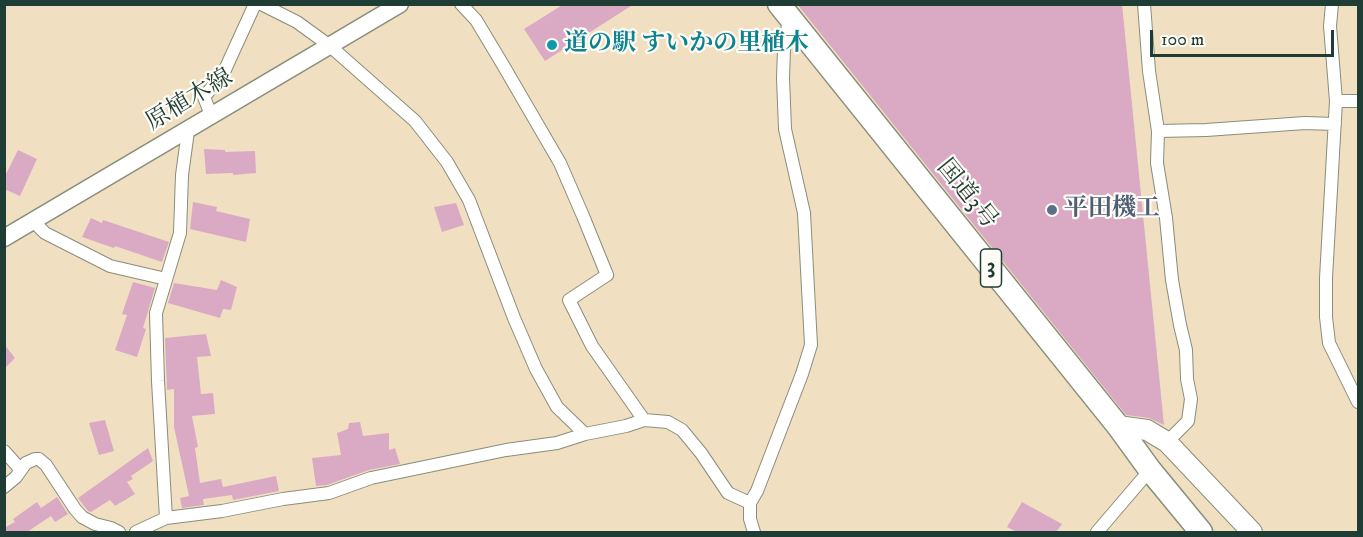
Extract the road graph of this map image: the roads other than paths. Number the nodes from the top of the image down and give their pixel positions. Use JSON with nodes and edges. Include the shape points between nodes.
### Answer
{"nodes":[{"id":1,"x":255,"y":4,"type":"edge"},
{"id":2,"x":261,"y":4,"type":"edge"},
{"id":3,"x":400,"y":4,"type":"edge"},
{"id":4,"x":461,"y":4,"type":"edge"},
{"id":5,"x":1144,"y":4,"type":"edge"},
{"id":6,"x":1332,"y":4,"type":"edge"},
{"id":7,"x":784,"y":12,"type":"edge"},
{"id":8,"x":330,"y":46,"type":"junction"},
{"id":9,"x":1336,"y":101,"type":"junction"},
{"id":10,"x":1359,"y":101,"type":"edge"},
{"id":11,"x":211,"y":116,"type":"junction"},
{"id":12,"x":1335,"y":124,"type":"junction"},
{"id":13,"x":188,"y":130,"type":"junction"},
{"id":14,"x":1158,"y":130,"type":"junction"},
{"id":15,"x":33,"y":221,"type":"junction"},
{"id":16,"x":4,"y":238,"type":"edge"},
{"id":17,"x":166,"y":279,"type":"junction"},
{"id":18,"x":1359,"y":402,"type":"edge"},
{"id":19,"x":644,"y":420,"type":"junction"},
{"id":20,"x":1118,"y":426,"type":"junction"},
{"id":21,"x":585,"y":434,"type":"junction"},
{"id":22,"x":1167,"y":442,"type":"junction"},
{"id":23,"x":4,"y":451,"type":"edge"},
{"id":24,"x":21,"y":470,"type":"junction"},
{"id":25,"x":1150,"y":470,"type":"junction"},
{"id":26,"x":4,"y":487,"type":"edge"},
{"id":27,"x":750,"y":503,"type":"junction"},
{"id":28,"x":166,"y":518,"type":"junction"},
{"id":29,"x":119,"y":532,"type":"edge"},
{"id":30,"x":136,"y":532,"type":"edge"},
{"id":31,"x":754,"y":532,"type":"edge"},
{"id":32,"x":1097,"y":532,"type":"edge"},
{"id":33,"x":1201,"y":532,"type":"edge"},
{"id":34,"x":1252,"y":532,"type":"edge"}],
"edges":[{"from":1,"to":11,"type":"street","via":[[223,74],[204,97]]},
{"from":2,"to":8,"type":"street","via":[[297,22]]},
{"from":3,"to":8,"type":"main road","name":"原植木線"},
{"from":4,"to":19,"type":"street","via":[[476,20],[560,163],[607,275],[569,300],[592,346]]},
{"from":5,"to":14,"type":"street"},
{"from":6,"to":9,"type":"street"},
{"from":7,"to":20,"type":"highway","name":"国道3号","number":"3"},
{"from":7,"to":27,"type":"street","via":[[785,129],[804,213],[810,345],[758,491]]},
{"from":8,"to":11,"type":"main road","name":"原植木線"},
{"from":8,"to":21,"type":"street","via":[[415,121],[447,162],[469,200],[536,369],[557,407]]},
{"from":9,"to":10,"type":"street"},
{"from":9,"to":12,"type":"street"},
{"from":11,"to":13,"type":"main road","name":"原植木線"},
{"from":12,"to":14,"type":"street"},
{"from":12,"to":18,"type":"street","via":[[1326,317],[1329,343]]},
{"from":13,"to":15,"type":"main road","name":"原植木線"},
{"from":13,"to":17,"type":"street","via":[[180,233]]},
{"from":14,"to":22,"type":"street","via":[[1157,163],[1191,399],[1188,421]]},
{"from":15,"to":16,"type":"main road","name":"原植木線"},
{"from":15,"to":17,"type":"street","via":[[45,233],[110,266]]},
{"from":17,"to":28,"type":"street","via":[[156,313]]},
{"from":19,"to":21,"type":"street"},
{"from":19,"to":27,"type":"street","via":[[668,422],[682,430],[728,493]]},
{"from":20,"to":22,"type":"main road","via":[[1147,430]]},
{"from":20,"to":25,"type":"highway","name":"国道3号","number":"3"},
{"from":21,"to":28,"type":"street","via":[[557,443],[371,478],[329,493]]},
{"from":22,"to":34,"type":"main road"},
{"from":23,"to":24,"type":"street"},
{"from":24,"to":26,"type":"street"},
{"from":24,"to":29,"type":"street","via":[[31,460],[43,461],[82,517]]},
{"from":25,"to":32,"type":"street"},
{"from":25,"to":33,"type":"highway","name":"国道3号","number":"3"},
{"from":27,"to":31,"type":"street"},
{"from":28,"to":30,"type":"street"}]}
